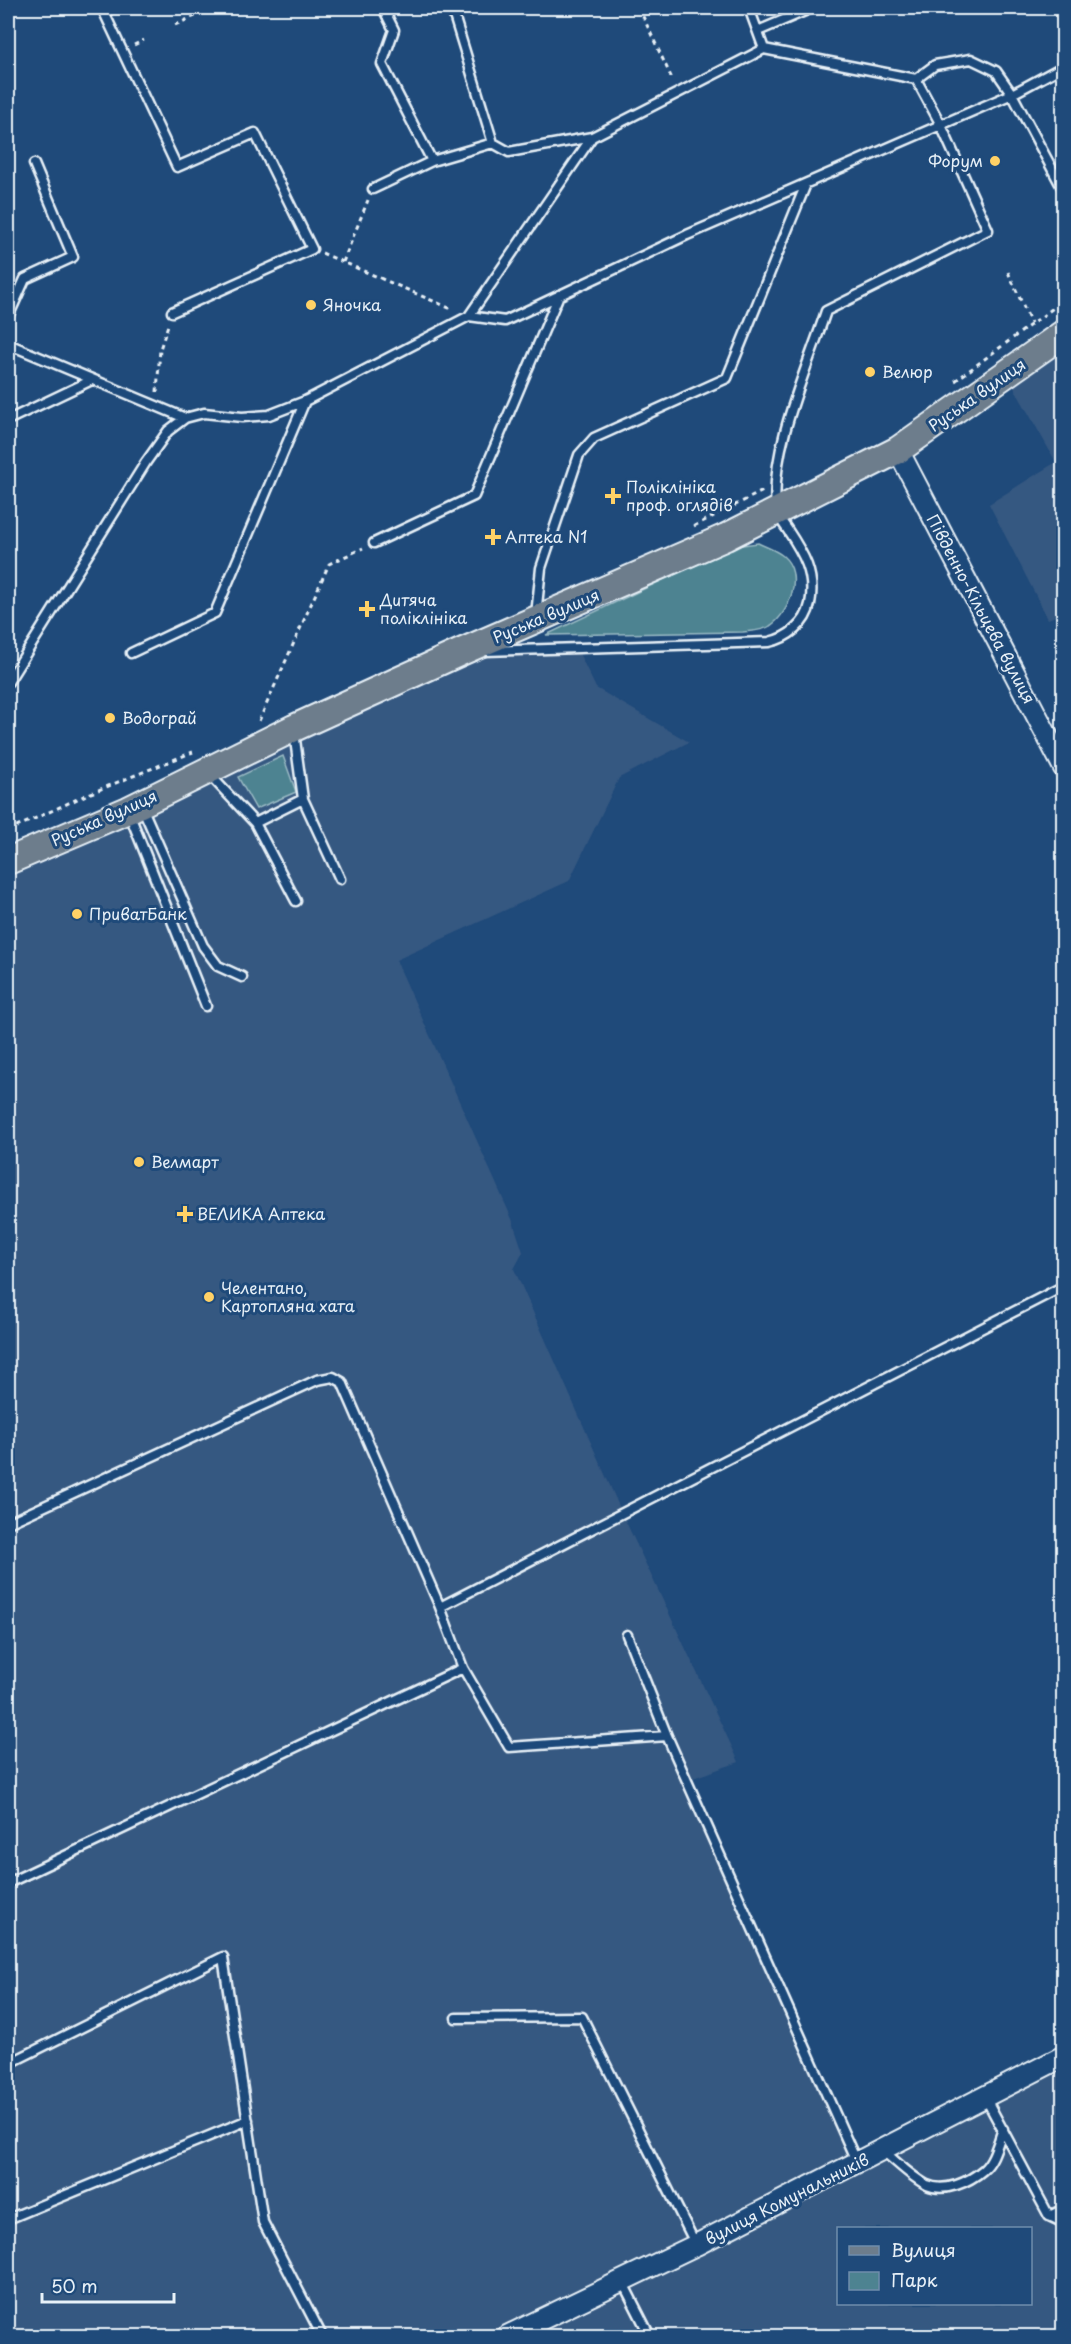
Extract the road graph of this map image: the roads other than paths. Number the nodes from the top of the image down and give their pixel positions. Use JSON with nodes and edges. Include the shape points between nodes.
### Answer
{"nodes":[{"id":1,"x":102,"y":8,"type":"edge"},
{"id":2,"x":383,"y":8,"type":"edge"},
{"id":3,"x":455,"y":8,"type":"edge"},
{"id":4,"x":749,"y":8,"type":"edge"},
{"id":5,"x":812,"y":8,"type":"edge"},
{"id":6,"x":758,"y":31,"type":"junction"},
{"id":7,"x":764,"y":50,"type":"junction"},
{"id":8,"x":1064,"y":66,"type":"edge"},
{"id":9,"x":916,"y":79,"type":"junction"},
{"id":10,"x":1012,"y":94,"type":"junction"},
{"id":11,"x":940,"y":123,"type":"junction"},
{"id":12,"x":592,"y":137,"type":"junction"},
{"id":13,"x":493,"y":144,"type":"junction"},
{"id":14,"x":432,"y":161,"type":"junction"},
{"id":15,"x":34,"y":164,"type":"dead end"},
{"id":16,"x":806,"y":184,"type":"junction"},
{"id":17,"x":373,"y":189,"type":"road end"},
{"id":18,"x":1064,"y":191,"type":"edge"},
{"id":19,"x":559,"y":295,"type":"junction"},
{"id":20,"x":172,"y":312,"type":"road end"},
{"id":21,"x":8,"y":316,"type":"edge"},
{"id":22,"x":469,"y":316,"type":"junction"},
{"id":23,"x":1064,"y":333,"type":"edge"},
{"id":24,"x":8,"y":344,"type":"edge"},
{"id":25,"x":92,"y":380,"type":"junction"},
{"id":26,"x":305,"y":402,"type":"junction"},
{"id":27,"x":185,"y":418,"type":"junction"},
{"id":28,"x":8,"y":420,"type":"edge"},
{"id":29,"x":898,"y":450,"type":"junction"},
{"id":30,"x":776,"y":512,"type":"junction"},
{"id":31,"x":374,"y":543,"type":"road end"},
{"id":32,"x":536,"y":621,"type":"junction"},
{"id":33,"x":461,"y":652,"type":"junction"},
{"id":34,"x":131,"y":653,"type":"dead end"},
{"id":35,"x":8,"y":682,"type":"edge"},
{"id":36,"x":294,"y":728,"type":"junction"},
{"id":37,"x":1064,"y":768,"type":"edge"},
{"id":38,"x":206,"y":770,"type":"junction"},
{"id":39,"x":303,"y":799,"type":"junction"},
{"id":40,"x":134,"y":807,"type":"junction"},
{"id":41,"x":255,"y":823,"type":"junction"},
{"id":42,"x":8,"y":861,"type":"edge"},
{"id":43,"x":340,"y":879,"type":"dead end"},
{"id":44,"x":296,"y":901,"type":"dead end"},
{"id":45,"x":242,"y":977,"type":"dead end"},
{"id":46,"x":206,"y":1006,"type":"dead end"},
{"id":47,"x":1064,"y":1286,"type":"edge"},
{"id":48,"x":8,"y":1523,"type":"edge"},
{"id":49,"x":440,"y":1607,"type":"junction"},
{"id":50,"x":627,"y":1635,"type":"dead end"},
{"id":51,"x":463,"y":1668,"type":"junction"},
{"id":52,"x":667,"y":1736,"type":"junction"},
{"id":53,"x":8,"y":1883,"type":"edge"},
{"id":54,"x":456,"y":2018,"type":"dead end"},
{"id":55,"x":1064,"y":2056,"type":"edge"},
{"id":56,"x":8,"y":2064,"type":"edge"},
{"id":57,"x":985,"y":2097,"type":"junction"},
{"id":58,"x":248,"y":2120,"type":"junction"},
{"id":59,"x":1003,"y":2129,"type":"junction"},
{"id":60,"x":882,"y":2151,"type":"junction"},
{"id":61,"x":857,"y":2164,"type":"junction"},
{"id":62,"x":1064,"y":2209,"type":"edge"},
{"id":63,"x":1049,"y":2216,"type":"junction"},
{"id":64,"x":8,"y":2219,"type":"edge"},
{"id":65,"x":1064,"y":2223,"type":"edge"},
{"id":66,"x":696,"y":2245,"type":"junction"},
{"id":67,"x":622,"y":2281,"type":"junction"},
{"id":68,"x":322,"y":2337,"type":"edge"},
{"id":69,"x":507,"y":2337,"type":"edge"},
{"id":70,"x":650,"y":2337,"type":"edge"}],
"edges":[{"from":1,"to":20,"type":"lane","via":[[177,167],[255,133],[312,249]]},
{"from":2,"to":14,"type":"lane","via":[[394,30],[382,64]]},
{"from":3,"to":13,"type":"lane","via":[[452,9]]},
{"from":4,"to":6,"type":"lane"},
{"from":5,"to":6,"type":"lane"},
{"from":6,"to":7,"type":"lane"},
{"from":7,"to":9,"type":"lane"},
{"from":7,"to":12,"type":"lane"},
{"from":8,"to":10,"type":"lane"},
{"from":9,"to":10,"type":"lane","via":[[935,65],[971,59],[996,71]]},
{"from":9,"to":11,"type":"lane"},
{"from":10,"to":11,"type":"lane"},
{"from":10,"to":18,"type":"lane"},
{"from":11,"to":16,"type":"lane"},
{"from":11,"to":30,"type":"lane","via":[[988,230],[826,311],[779,452]]},
{"from":12,"to":13,"type":"lane","via":[[509,152]]},
{"from":12,"to":22,"type":"lane"},
{"from":13,"to":14,"type":"lane"},
{"from":14,"to":17,"type":"lane"},
{"from":15,"to":21,"type":"lane","via":[[73,257],[25,279]]},
{"from":16,"to":19,"type":"lane"},
{"from":16,"to":32,"type":"lane","via":[[727,378],[594,438],[579,454],[541,568]]},
{"from":19,"to":22,"type":"lane","via":[[505,321]]},
{"from":19,"to":31,"type":"lane","via":[[474,496]]},
{"from":22,"to":26,"type":"lane"},
{"from":23,"to":29,"type":"main road","name":"Руська вулиця"},
{"from":24,"to":25,"type":"lane"},
{"from":25,"to":27,"type":"lane"},
{"from":25,"to":28,"type":"lane"},
{"from":26,"to":27,"type":"lane","via":[[269,415],[204,413]]},
{"from":26,"to":34,"type":"lane","via":[[215,613]]},
{"from":27,"to":35,"type":"lane","via":[[168,431],[146,462]]},
{"from":29,"to":30,"type":"main road","name":"Руська вулиця"},
{"from":29,"to":37,"type":"street","name":"Південно-Кільцева вулиця"},
{"from":30,"to":32,"type":"main road","name":"Руська вулиця"},
{"from":30,"to":33,"type":"lane","via":[[805,555],[812,578],[810,606],[802,622],[784,639],[738,645]]},
{"from":32,"to":33,"type":"main road","name":"Руська вулиця"},
{"from":33,"to":36,"type":"main road","name":"Руська вулиця"},
{"from":36,"to":38,"type":"main road","name":"Руська вулиця"},
{"from":36,"to":39,"type":"lane"},
{"from":38,"to":40,"type":"main road","name":"Руська вулиця"},
{"from":38,"to":41,"type":"lane"},
{"from":39,"to":41,"type":"lane"},
{"from":39,"to":43,"type":"lane"},
{"from":40,"to":42,"type":"main road","name":"Руська вулиця"},
{"from":40,"to":45,"type":"lane","via":[[203,946],[218,966]]},
{"from":40,"to":46,"type":"lane"},
{"from":41,"to":44,"type":"lane"},
{"from":47,"to":49,"type":"lane"},
{"from":48,"to":49,"type":"lane","via":[[317,1380],[333,1377],[342,1382]]},
{"from":49,"to":51,"type":"lane"},
{"from":50,"to":52,"type":"lane"},
{"from":51,"to":52,"type":"lane","via":[[509,1747]]},
{"from":51,"to":53,"type":"lane"},
{"from":52,"to":61,"type":"lane"},
{"from":54,"to":66,"type":"lane","via":[[582,2018]]},
{"from":55,"to":57,"type":"street","name":"вулиця Комунальників"},
{"from":56,"to":58,"type":"lane","via":[[223,1958]]},
{"from":57,"to":59,"type":"lane"},
{"from":57,"to":60,"type":"street","name":"вулиця Комунальників"},
{"from":58,"to":64,"type":"lane"},
{"from":58,"to":68,"type":"lane","via":[[263,2222]]},
{"from":59,"to":60,"type":"lane","via":[[984,2170],[945,2188],[929,2186]]},
{"from":59,"to":63,"type":"lane"},
{"from":60,"to":61,"type":"street","name":"вулиця Комунальників"},
{"from":61,"to":66,"type":"street","name":"вулиця Комунальників"},
{"from":62,"to":63,"type":"lane"},
{"from":63,"to":65,"type":"lane"},
{"from":66,"to":67,"type":"street","name":"вулиця Комунальників"},
{"from":67,"to":69,"type":"street","name":"вулиця Комунальників"},
{"from":67,"to":70,"type":"lane"}]}
